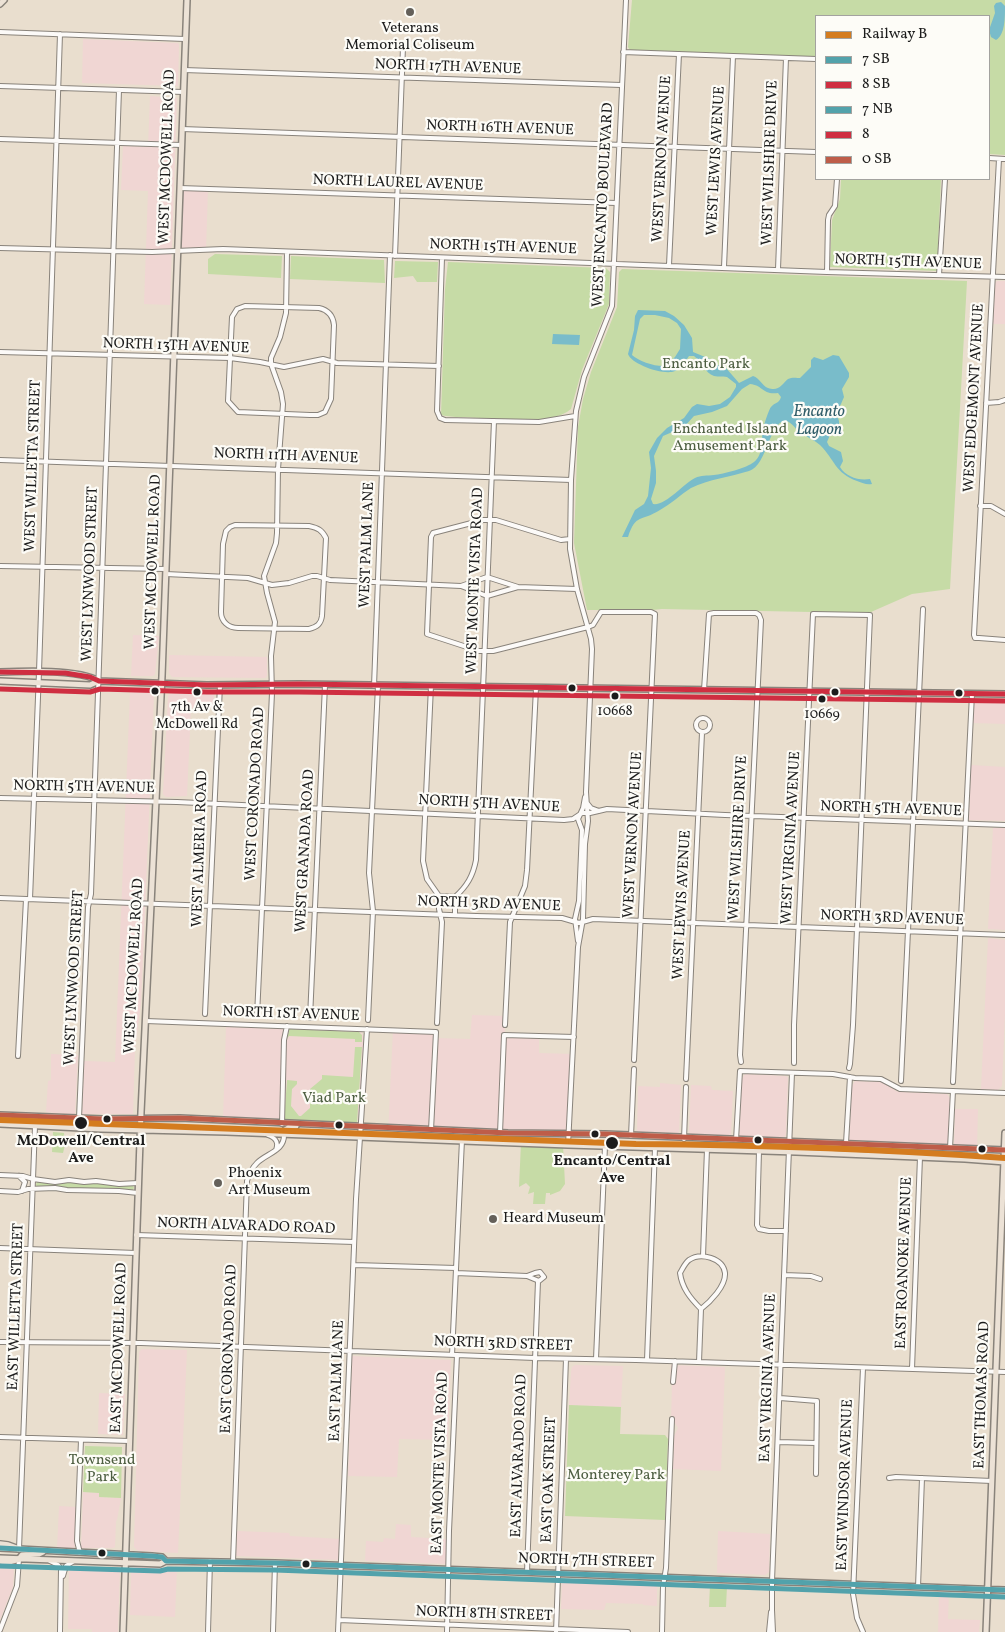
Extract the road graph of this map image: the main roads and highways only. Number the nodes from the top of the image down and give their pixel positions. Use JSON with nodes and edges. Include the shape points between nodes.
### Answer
{"nodes":[{"id":1,"x":4,"y":0,"type":"edge"},
{"id":2,"x":186,"y":0,"type":"edge"},
{"id":3,"x":0,"y":4,"type":"edge"},
{"id":4,"x":0,"y":672,"type":"edge"},
{"id":5,"x":99,"y":681,"type":"junction"},
{"id":6,"x":0,"y":682,"type":"edge"},
{"id":7,"x":162,"y":684,"type":"junction"},
{"id":8,"x":1005,"y":694,"type":"edge"},
{"id":9,"x":0,"y":1115,"type":"edge"},
{"id":10,"x":0,"y":1124,"type":"edge"},
{"id":11,"x":140,"y":1124,"type":"junction"},
{"id":12,"x":324,"y":1125,"type":"junction"},
{"id":13,"x":361,"y":1132,"type":"junction"},
{"id":14,"x":1005,"y":1133,"type":"edge"},
{"id":15,"x":284,"y":1134,"type":"junction"},
{"id":16,"x":790,"y":1147,"type":"junction"},
{"id":17,"x":1005,"y":1150,"type":"edge"},
{"id":18,"x":1004,"y":1161,"type":"edge"},
{"id":19,"x":1002,"y":1300,"type":"edge"},
{"id":20,"x":0,"y":1546,"type":"edge"},
{"id":21,"x":19,"y":1549,"type":"joint"},
{"id":22,"x":43,"y":1551,"type":"junction"},
{"id":23,"x":125,"y":1555,"type":"junction"},
{"id":24,"x":0,"y":1559,"type":"edge"},
{"id":25,"x":19,"y":1559,"type":"junction"},
{"id":26,"x":166,"y":1560,"type":"junction"},
{"id":27,"x":125,"y":1563,"type":"junction"},
{"id":28,"x":987,"y":1590,"type":"junction"},
{"id":29,"x":1005,"y":1590,"type":"edge"},
{"id":30,"x":123,"y":1632,"type":"edge"},
{"id":31,"x":986,"y":1632,"type":"edge"}],
"edges":[{"from":1,"to":3,"type":"main road"},
{"from":2,"to":7,"type":"main road","name":"WEST MCDOWELL ROAD"},
{"from":4,"to":5,"type":"main road","via":[[91,676]]},
{"from":5,"to":6,"type":"main road","via":[[90,685]]},
{"from":5,"to":7,"type":"main road"},
{"from":7,"to":8,"type":"main road"},
{"from":7,"to":11,"type":"main road","name":"WEST MCDOWELL ROAD"},
{"from":9,"to":11,"type":"main road"},
{"from":10,"to":11,"type":"main road"},
{"from":11,"to":12,"type":"main road","via":[[180,1118]]},
{"from":11,"to":15,"type":"main road"},
{"from":11,"to":23,"type":"main road","name":"EAST MCDOWELL ROAD"},
{"from":12,"to":13,"type":"main road"},
{"from":12,"to":15,"type":"main road","via":[[292,1126]]},
{"from":13,"to":15,"type":"main road"},
{"from":13,"to":16,"type":"main road","via":[[431,1130],[631,1136],[736,1140]]},
{"from":13,"to":16,"type":"main road","via":[[568,1146],[759,1151]]},
{"from":14,"to":17,"type":"main road","name":"EAST THOMAS ROAD"},
{"from":16,"to":17,"type":"main road","via":[[846,1143]]},
{"from":16,"to":18,"type":"main road"},
{"from":17,"to":18,"type":"main road","name":"EAST THOMAS ROAD"},
{"from":18,"to":19,"type":"main road","name":"EAST THOMAS ROAD"},
{"from":19,"to":28,"type":"main road","name":"EAST THOMAS ROAD"},
{"from":20,"to":21,"type":"highway"},
{"from":21,"to":22,"type":"main road","name":"NORTH 7TH STREET"},
{"from":22,"to":23,"type":"main road","name":"NORTH 7TH STREET"},
{"from":22,"to":25,"type":"main road","via":[[22,1555]]},
{"from":23,"to":26,"type":"main road","name":"NORTH 7TH STREET"},
{"from":23,"to":27,"type":"main road","name":"EAST MCDOWELL ROAD"},
{"from":24,"to":25,"type":"highway","via":[[8,1562]]},
{"from":25,"to":27,"type":"main road","name":"NORTH 7TH STREET"},
{"from":26,"to":27,"type":"main road","name":"NORTH 7TH STREET","via":[[160,1564]]},
{"from":26,"to":28,"type":"main road","name":"NORTH 7TH STREET"},
{"from":27,"to":30,"type":"main road","name":"EAST MCDOWELL ROAD"},
{"from":28,"to":29,"type":"main road","name":"NORTH 7TH STREET"},
{"from":28,"to":31,"type":"main road","name":"EAST THOMAS ROAD"}]}
